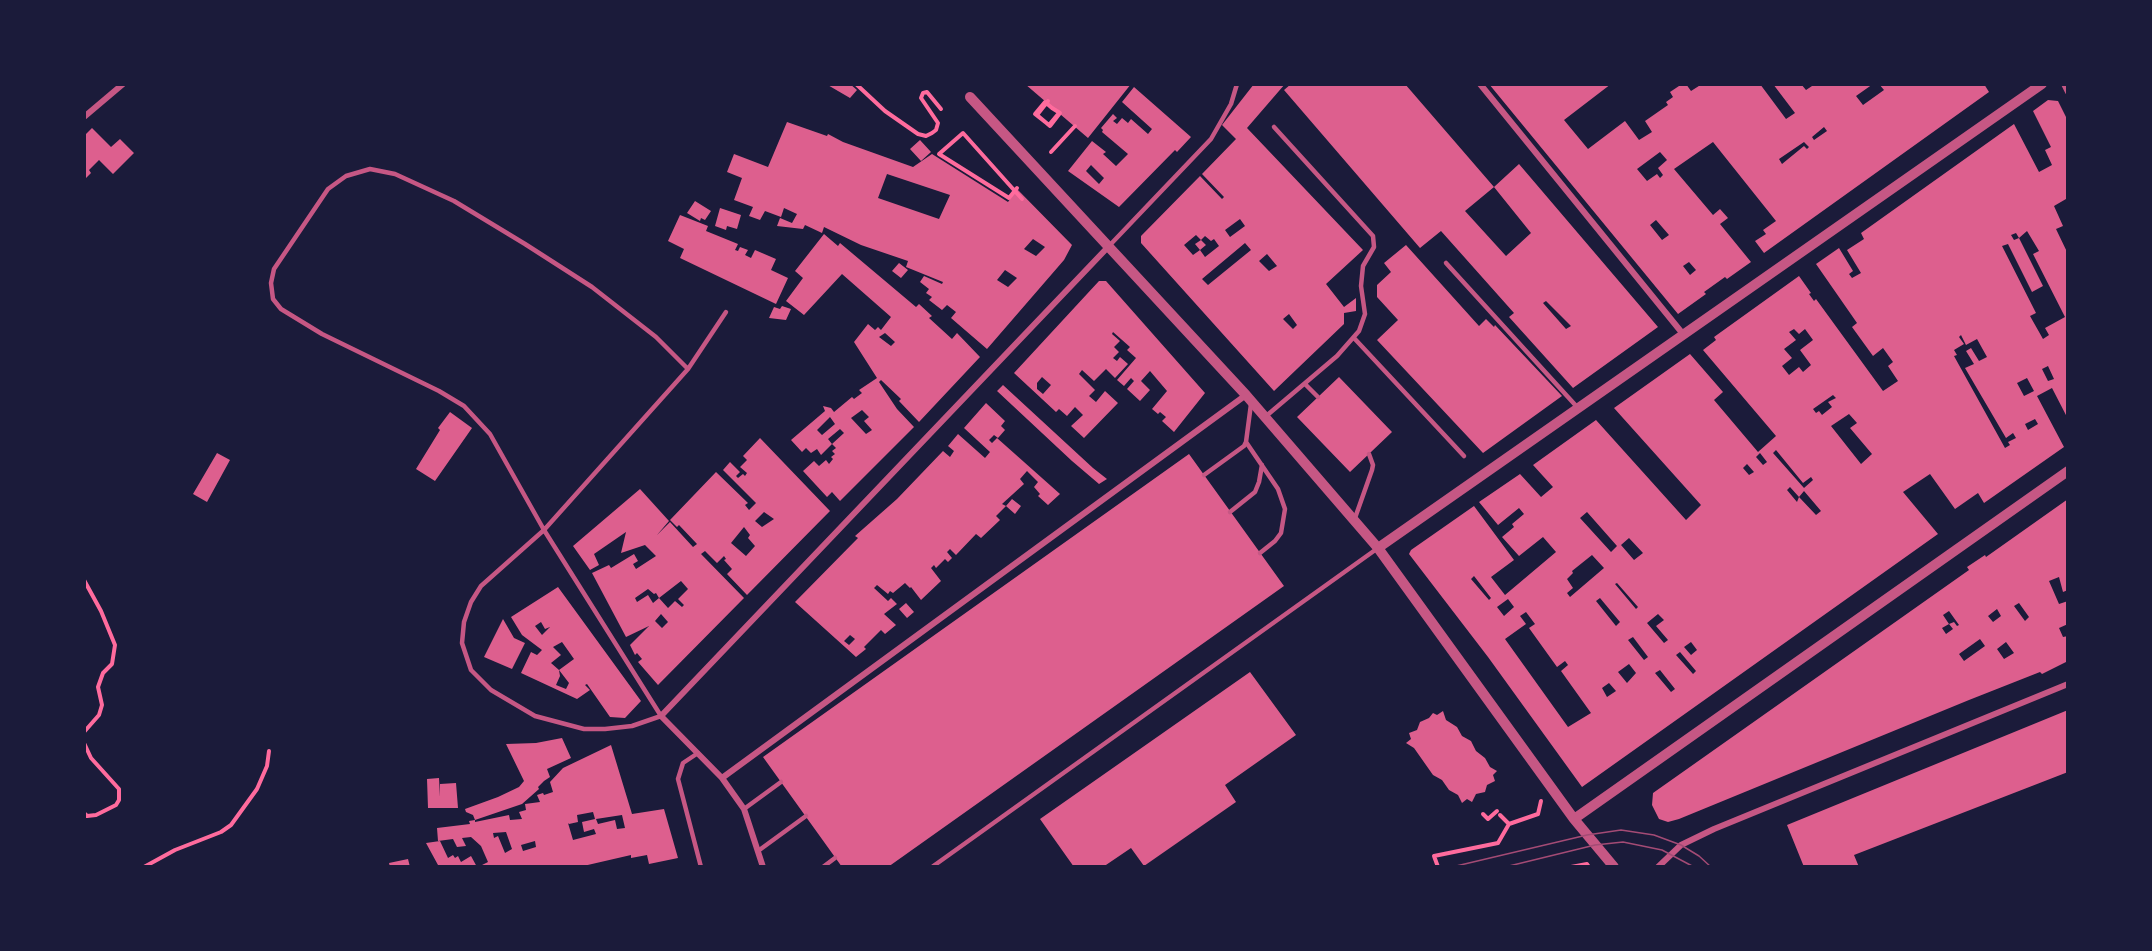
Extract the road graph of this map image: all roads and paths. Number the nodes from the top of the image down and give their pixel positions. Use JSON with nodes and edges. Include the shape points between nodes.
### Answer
{"nodes":[{"id":1,"x":123,"y":84,"type":"edge"},
{"id":2,"x":856,"y":84,"type":"edge"},
{"id":3,"x":1237,"y":84,"type":"edge"},
{"id":4,"x":1480,"y":84,"type":"edge"},
{"id":5,"x":2042,"y":84,"type":"edge"},
{"id":6,"x":2064,"y":84,"type":"edge"},
{"id":7,"x":2068,"y":92,"type":"edge"},
{"id":8,"x":970,"y":97,"type":"dead end"},
{"id":9,"x":1048,"y":101,"type":"dead end"},
{"id":10,"x":941,"y":110,"type":"dead end"},
{"id":11,"x":1059,"y":112,"type":"dead end"},
{"id":12,"x":84,"y":117,"type":"edge"},
{"id":13,"x":1075,"y":126,"type":"dead end"},
{"id":14,"x":1274,"y":127,"type":"dead end"},
{"id":15,"x":1051,"y":152,"type":"dead end"},
{"id":16,"x":1017,"y":188,"type":"dead end"},
{"id":17,"x":1022,"y":199,"type":"dead end"},
{"id":18,"x":1109,"y":246,"type":"junction"},
{"id":19,"x":1446,"y":263,"type":"dead end"},
{"id":20,"x":726,"y":312,"type":"dead end"},
{"id":21,"x":1683,"y":334,"type":"junction"},
{"id":22,"x":1354,"y":338,"type":"junction"},
{"id":23,"x":688,"y":369,"type":"junction"},
{"id":24,"x":1305,"y":384,"type":"junction"},
{"id":25,"x":1318,"y":397,"type":"dead end"},
{"id":26,"x":1249,"y":398,"type":"junction"},
{"id":27,"x":1578,"y":408,"type":"junction"},
{"id":28,"x":1265,"y":417,"type":"junction"},
{"id":29,"x":1246,"y":442,"type":"junction"},
{"id":30,"x":1369,"y":454,"type":"dead end"},
{"id":31,"x":1464,"y":456,"type":"dead end"},
{"id":32,"x":1262,"y":465,"type":"junction"},
{"id":33,"x":2068,"y":471,"type":"edge"},
{"id":34,"x":1204,"y":476,"type":"dead end"},
{"id":35,"x":1230,"y":512,"type":"dead end"},
{"id":36,"x":1354,"y":520,"type":"junction"},
{"id":37,"x":544,"y":530,"type":"junction"},
{"id":38,"x":1378,"y":548,"type":"junction"},
{"id":39,"x":1260,"y":553,"type":"dead end"},
{"id":40,"x":84,"y":580,"type":"edge"},
{"id":41,"x":2068,"y":684,"type":"edge"},
{"id":42,"x":661,"y":716,"type":"junction"},
{"id":43,"x":84,"y":732,"type":"edge"},
{"id":44,"x":84,"y":743,"type":"edge"},
{"id":45,"x":269,"y":751,"type":"dead end"},
{"id":46,"x":698,"y":753,"type":"junction"},
{"id":47,"x":722,"y":778,"type":"junction"},
{"id":48,"x":781,"y":782,"type":"dead end"},
{"id":49,"x":1554,"y":791,"type":"junction"},
{"id":50,"x":744,"y":808,"type":"junction"},
{"id":51,"x":84,"y":813,"type":"edge"},
{"id":52,"x":1483,"y":814,"type":"dead end"},
{"id":53,"x":806,"y":816,"type":"dead end"},
{"id":54,"x":1574,"y":819,"type":"junction"},
{"id":55,"x":1509,"y":824,"type":"junction"},
{"id":56,"x":758,"y":851,"type":"junction"},
{"id":57,"x":835,"y":858,"type":"dead end"},
{"id":58,"x":1588,"y":866,"type":"edge"},
{"id":59,"x":144,"y":867,"type":"edge"},
{"id":60,"x":701,"y":867,"type":"edge"},
{"id":61,"x":763,"y":867,"type":"edge"},
{"id":62,"x":822,"y":867,"type":"edge"},
{"id":63,"x":932,"y":867,"type":"edge"},
{"id":64,"x":1438,"y":867,"type":"edge"},
{"id":65,"x":1571,"y":867,"type":"edge"},
{"id":66,"x":1614,"y":867,"type":"edge"},
{"id":67,"x":1658,"y":867,"type":"edge"}],
"edges":[{"from":1,"to":12,"type":"street"},
{"from":2,"to":10,"type":"path","via":[[918,134],[926,136],[936,130],[938,123],[921,98],[923,93],[927,92]]},
{"from":3,"to":18,"type":"lane","via":[[1231,105],[1211,139]]},
{"from":4,"to":21,"type":"street"},
{"from":5,"to":21,"type":"street"},
{"from":6,"to":7,"type":"street"},
{"from":8,"to":18,"type":"street"},
{"from":9,"to":11,"type":"path","via":[[1036,115],[1050,126],[1060,113],[1052,108],[1045,102],[1035,114],[1049,125]]},
{"from":13,"to":15,"type":"path"},
{"from":14,"to":22,"type":"lane","via":[[1373,236],[1374,247],[1363,266],[1365,314]]},
{"from":16,"to":17,"type":"path","via":[[1009,198],[939,154],[963,133]]},
{"from":18,"to":26,"type":"street"},
{"from":18,"to":42,"type":"street"},
{"from":19,"to":27,"type":"lane"},
{"from":20,"to":23,"type":"lane"},
{"from":21,"to":27,"type":"street"},
{"from":22,"to":24,"type":"lane"},
{"from":22,"to":31,"type":"lane"},
{"from":23,"to":37,"type":"lane"},
{"from":23,"to":37,"type":"lane","via":[[656,337],[592,288],[454,201],[395,174],[370,169],[346,176],[328,189],[274,269],[273,299],[281,309],[322,334],[464,406],[489,434]]},
{"from":24,"to":25,"type":"lane"},
{"from":24,"to":28,"type":"lane"},
{"from":26,"to":28,"type":"street"},
{"from":26,"to":29,"type":"lane"},
{"from":26,"to":47,"type":"street"},
{"from":27,"to":38,"type":"street"},
{"from":28,"to":36,"type":"street"},
{"from":29,"to":32,"type":"lane"},
{"from":29,"to":34,"type":"lane"},
{"from":30,"to":36,"type":"lane","via":[[1372,470]]},
{"from":32,"to":35,"type":"lane","via":[[1255,492]]},
{"from":32,"to":39,"type":"lane","via":[[1278,489],[1285,513],[1281,533]]},
{"from":33,"to":54,"type":"street"},
{"from":36,"to":38,"type":"street"},
{"from":37,"to":42,"type":"lane"},
{"from":37,"to":42,"type":"lane","via":[[481,586],[471,602],[462,643],[471,670],[491,690],[519,708],[584,729],[632,726]]},
{"from":38,"to":49,"type":"street"},
{"from":38,"to":63,"type":"lane"},
{"from":40,"to":43,"type":"path","via":[[115,645],[112,664],[103,673],[98,687],[102,705],[99,715]]},
{"from":41,"to":67,"type":"street","via":[[1714,829],[1681,845]]},
{"from":42,"to":46,"type":"street"},
{"from":44,"to":51,"type":"path","via":[[91,758],[119,789],[119,800],[96,815]]},
{"from":45,"to":59,"type":"path","via":[[257,789],[231,825]]},
{"from":46,"to":47,"type":"street"},
{"from":46,"to":60,"type":"lane","via":[[683,763],[678,779]]},
{"from":47,"to":50,"type":"street"},
{"from":48,"to":50,"type":"lane"},
{"from":49,"to":54,"type":"street"},
{"from":49,"to":55,"type":"path","via":[[1541,799],[1538,814]]},
{"from":50,"to":56,"type":"street"},
{"from":52,"to":55,"type":"path","via":[[1488,819],[1499,813]]},
{"from":53,"to":56,"type":"lane"},
{"from":54,"to":66,"type":"street"},
{"from":55,"to":64,"type":"path","via":[[1498,843],[1434,856]]},
{"from":56,"to":61,"type":"street"},
{"from":57,"to":62,"type":"lane"},
{"from":58,"to":65,"type":"path"}]}
